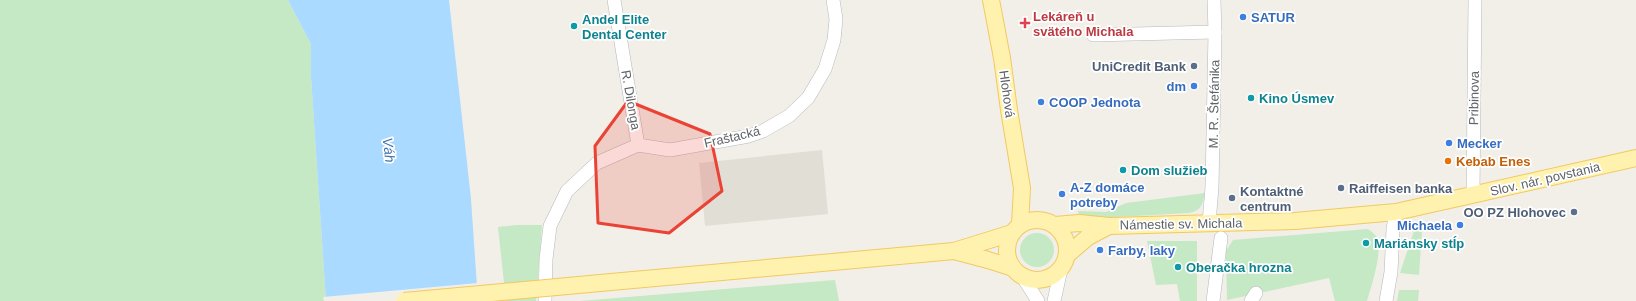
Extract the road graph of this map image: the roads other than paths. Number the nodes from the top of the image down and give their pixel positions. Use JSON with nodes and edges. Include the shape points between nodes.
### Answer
{"nodes":[{"id":1,"x":614,"y":0,"type":"edge"},
{"id":2,"x":833,"y":0,"type":"edge"},
{"id":3,"x":991,"y":0,"type":"edge"},
{"id":4,"x":1214,"y":0,"type":"edge"},
{"id":5,"x":1475,"y":0,"type":"edge"},
{"id":6,"x":1215,"y":32,"type":"junction"},
{"id":7,"x":1093,"y":35,"type":"dead end"},
{"id":8,"x":638,"y":145,"type":"junction"},
{"id":9,"x":1636,"y":158,"type":"edge"},
{"id":10,"x":1022,"y":188,"type":"junction"},
{"id":11,"x":1473,"y":195,"type":"junction"},
{"id":12,"x":1454,"y":200,"type":"joint"},
{"id":13,"x":1396,"y":212,"type":"junction"},
{"id":14,"x":1048,"y":222,"type":"junction"},
{"id":15,"x":1209,"y":223,"type":"junction"},
{"id":16,"x":1109,"y":226,"type":"junction"},
{"id":17,"x":1016,"y":229,"type":"junction"},
{"id":18,"x":1221,"y":238,"type":"dead end"},
{"id":19,"x":954,"y":251,"type":"junction"},
{"id":20,"x":1067,"y":255,"type":"junction"},
{"id":21,"x":1060,"y":269,"type":"junction"},
{"id":22,"x":1017,"y":272,"type":"junction"},
{"id":23,"x":404,"y":301,"type":"edge"},
{"id":24,"x":545,"y":301,"type":"edge"},
{"id":25,"x":1038,"y":301,"type":"edge"},
{"id":26,"x":1054,"y":301,"type":"edge"},
{"id":27,"x":1213,"y":301,"type":"edge"},
{"id":28,"x":1386,"y":301,"type":"edge"}],
"edges":[{"from":1,"to":8,"type":"street","name":"R. Dilonga"},
{"from":2,"to":8,"type":"street","name":"Fraštacká","via":[[836,19],[834,40],[825,69],[799,108],[789,116],[749,136],[670,150]]},
{"from":3,"to":10,"type":"main road","name":"Hlohová"},
{"from":4,"to":6,"type":"street","name":"M. R. Štefánika"},
{"from":5,"to":11,"type":"street","name":"Pribinova"},
{"from":6,"to":7,"type":"street"},
{"from":6,"to":15,"type":"street","name":"M. R. Štefánika"},
{"from":8,"to":24,"type":"street","name":"R. Dilonga","via":[[597,163],[567,191],[550,226]]},
{"from":9,"to":11,"type":"main road","name":"Slov. nár. povstania"},
{"from":10,"to":14,"type":"main road","name":"Hlohová"},
{"from":10,"to":17,"type":"main road","name":"Hlohová"},
{"from":11,"to":12,"type":"main road","name":"Slov. nár. povstania"},
{"from":12,"to":13,"type":"main road","name":"Námestie sv. Michala"},
{"from":13,"to":15,"type":"main road","name":"Námestie sv. Michala","via":[[1295,221]]},
{"from":13,"to":28,"type":"street"},
{"from":14,"to":16,"type":"main road","name":"Námestie sv. Michala"},
{"from":14,"to":17,"type":"main road","via":[[1028,221]]},
{"from":14,"to":20,"type":"main road","via":[[1066,238]]},
{"from":15,"to":16,"type":"main road","name":"Námestie sv. Michala"},
{"from":16,"to":20,"type":"main road","name":"Námestie sv. Michala","via":[[1088,237]]},
{"from":17,"to":19,"type":"main road"},
{"from":17,"to":22,"type":"main road","via":[[1008,240],[1007,252],[1009,261]]},
{"from":18,"to":27,"type":"street","name":"Námestie sv. Michala"},
{"from":19,"to":22,"type":"main road","via":[[988,260]]},
{"from":19,"to":23,"type":"main road","bridge":true},
{"from":20,"to":21,"type":"main road"},
{"from":21,"to":22,"type":"main road","via":[[1055,275],[1039,280]]},
{"from":21,"to":26,"type":"street"},
{"from":22,"to":25,"type":"street"}]}
